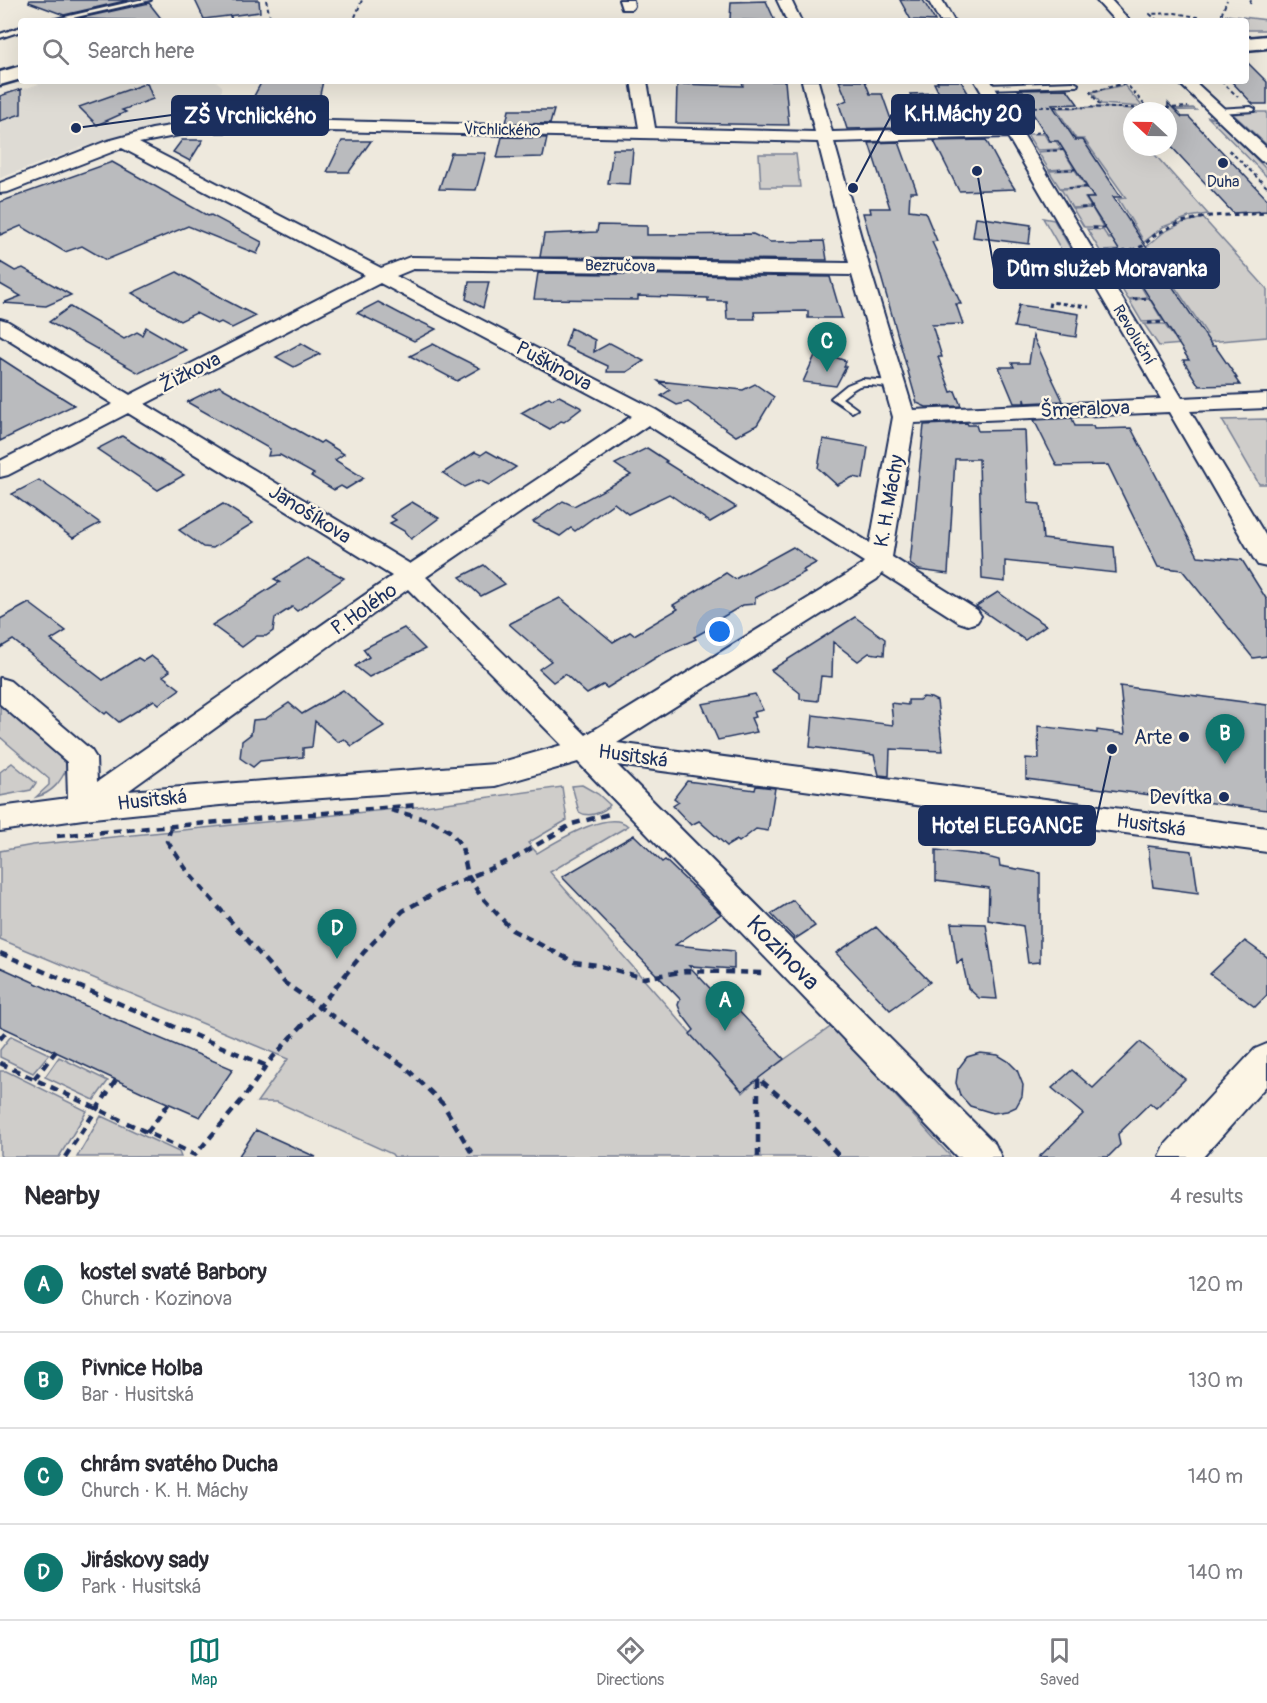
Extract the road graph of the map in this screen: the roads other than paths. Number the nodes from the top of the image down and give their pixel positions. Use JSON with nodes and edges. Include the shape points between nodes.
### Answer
{"nodes":[{"id":1,"x":148,"y":0,"type":"edge"},
{"id":2,"x":784,"y":0,"type":"edge"},
{"id":3,"x":935,"y":0,"type":"edge"},
{"id":4,"x":1107,"y":4,"type":"edge"},
{"id":5,"x":64,"y":18,"type":"edge"},
{"id":6,"x":793,"y":18,"type":"edge"},
{"id":7,"x":945,"y":18,"type":"edge"},
{"id":8,"x":1120,"y":18,"type":"edge"},
{"id":9,"x":1129,"y":18,"type":"edge"},
{"id":10,"x":18,"y":30,"type":"edge"},
{"id":11,"x":0,"y":36,"type":"edge"},
{"id":12,"x":18,"y":73,"type":"edge"},
{"id":13,"x":0,"y":79,"type":"edge"},
{"id":14,"x":640,"y":84,"type":"edge"},
{"id":15,"x":811,"y":84,"type":"edge"},
{"id":16,"x":985,"y":84,"type":"edge"},
{"id":17,"x":1074,"y":84,"type":"dead end"},
{"id":18,"x":1190,"y":84,"type":"edge"},
{"id":19,"x":1251,"y":109,"type":"dead end"},
{"id":20,"x":1217,"y":111,"type":"junction"},
{"id":21,"x":1014,"y":132,"type":"junction"},
{"id":22,"x":648,"y":133,"type":"junction"},
{"id":23,"x":825,"y":137,"type":"junction"},
{"id":24,"x":124,"y":142,"type":"junction"},
{"id":25,"x":1267,"y":158,"type":"edge"},
{"id":26,"x":2,"y":188,"type":"dead end"},
{"id":27,"x":860,"y":269,"type":"junction"},
{"id":28,"x":381,"y":275,"type":"junction"},
{"id":29,"x":0,"y":325,"type":"edge"},
{"id":30,"x":894,"y":384,"type":"junction"},
{"id":31,"x":1267,"y":401,"type":"edge"},
{"id":32,"x":130,"y":403,"type":"junction"},
{"id":33,"x":1175,"y":405,"type":"junction"},
{"id":34,"x":852,"y":409,"type":"dead end"},
{"id":35,"x":648,"y":415,"type":"junction"},
{"id":36,"x":904,"y":417,"type":"junction"},
{"id":37,"x":0,"y":470,"type":"edge"},
{"id":38,"x":1267,"y":559,"type":"edge"},
{"id":39,"x":879,"y":561,"type":"junction"},
{"id":40,"x":410,"y":576,"type":"junction"},
{"id":41,"x":968,"y":616,"type":"dead end"},
{"id":42,"x":0,"y":688,"type":"edge"},
{"id":43,"x":584,"y":750,"type":"junction"},
{"id":44,"x":83,"y":807,"type":"junction"},
{"id":45,"x":0,"y":819,"type":"edge"},
{"id":46,"x":1267,"y":840,"type":"edge"},
{"id":47,"x":1267,"y":1060,"type":"edge"},
{"id":48,"x":982,"y":1157,"type":"edge"},
{"id":49,"x":1179,"y":1157,"type":"edge"}],
"edges":[{"from":1,"to":5,"type":"lane"},
{"from":2,"to":6,"type":"street"},
{"from":3,"to":7,"type":"street"},
{"from":4,"to":8,"type":"street"},
{"from":4,"to":9,"type":"street"},
{"from":10,"to":11,"type":"lane"},
{"from":12,"to":13,"type":"main road"},
{"from":14,"to":22,"type":"street"},
{"from":15,"to":23,"type":"street","name":"K. H. Máchy"},
{"from":16,"to":17,"type":"lane"},
{"from":16,"to":21,"type":"street","name":"Revoluční"},
{"from":18,"to":20,"type":"street"},
{"from":19,"to":20,"type":"lane"},
{"from":20,"to":25,"type":"street"},
{"from":21,"to":23,"type":"street","name":"Vrchlického"},
{"from":21,"to":33,"type":"street","name":"Revoluční"},
{"from":22,"to":23,"type":"street","name":"Vrchlického"},
{"from":22,"to":24,"type":"street","name":"Vrchlického","via":[[237,126],[195,127]]},
{"from":23,"to":27,"type":"street","name":"K. H. Máchy"},
{"from":24,"to":26,"type":"street","name":"Vrchlického"},
{"from":24,"to":28,"type":"street","name":"Puškinova"},
{"from":27,"to":28,"type":"street","name":"Bezručova","via":[[410,263]]},
{"from":27,"to":30,"type":"street","name":"K. H. Máchy"},
{"from":28,"to":32,"type":"street","name":"Žižkova"},
{"from":28,"to":35,"type":"street","name":"Puškinova"},
{"from":29,"to":32,"type":"street","name":"Janošíkova"},
{"from":30,"to":34,"type":"lane","via":[[854,383],[836,398]]},
{"from":30,"to":36,"type":"street","name":"K. H. Máchy"},
{"from":31,"to":33,"type":"street","name":"Šmeralova"},
{"from":32,"to":37,"type":"street","name":"Žižkova"},
{"from":32,"to":40,"type":"street","name":"Janošíkova"},
{"from":33,"to":36,"type":"street","name":"Šmeralova"},
{"from":33,"to":38,"type":"street","name":"Revoluční"},
{"from":35,"to":39,"type":"street","name":"Puškinova"},
{"from":35,"to":40,"type":"street","name":"P. Holého"},
{"from":36,"to":39,"type":"street","name":"K. H. Máchy"},
{"from":39,"to":41,"type":"street","name":"Puškinova"},
{"from":39,"to":43,"type":"street","name":"K. H. Máchy","via":[[868,573]]},
{"from":40,"to":43,"type":"street","name":"Janošíkova"},
{"from":40,"to":44,"type":"street","name":"P. Holého"},
{"from":42,"to":44,"type":"street","via":[[81,758]]},
{"from":43,"to":44,"type":"street","name":"Husitská","via":[[495,775]]},
{"from":43,"to":46,"type":"street","name":"Husitská"},
{"from":43,"to":48,"type":"street","name":"Kozinova"},
{"from":44,"to":45,"type":"street","name":"Husitská"},
{"from":47,"to":49,"type":"street"}]}
